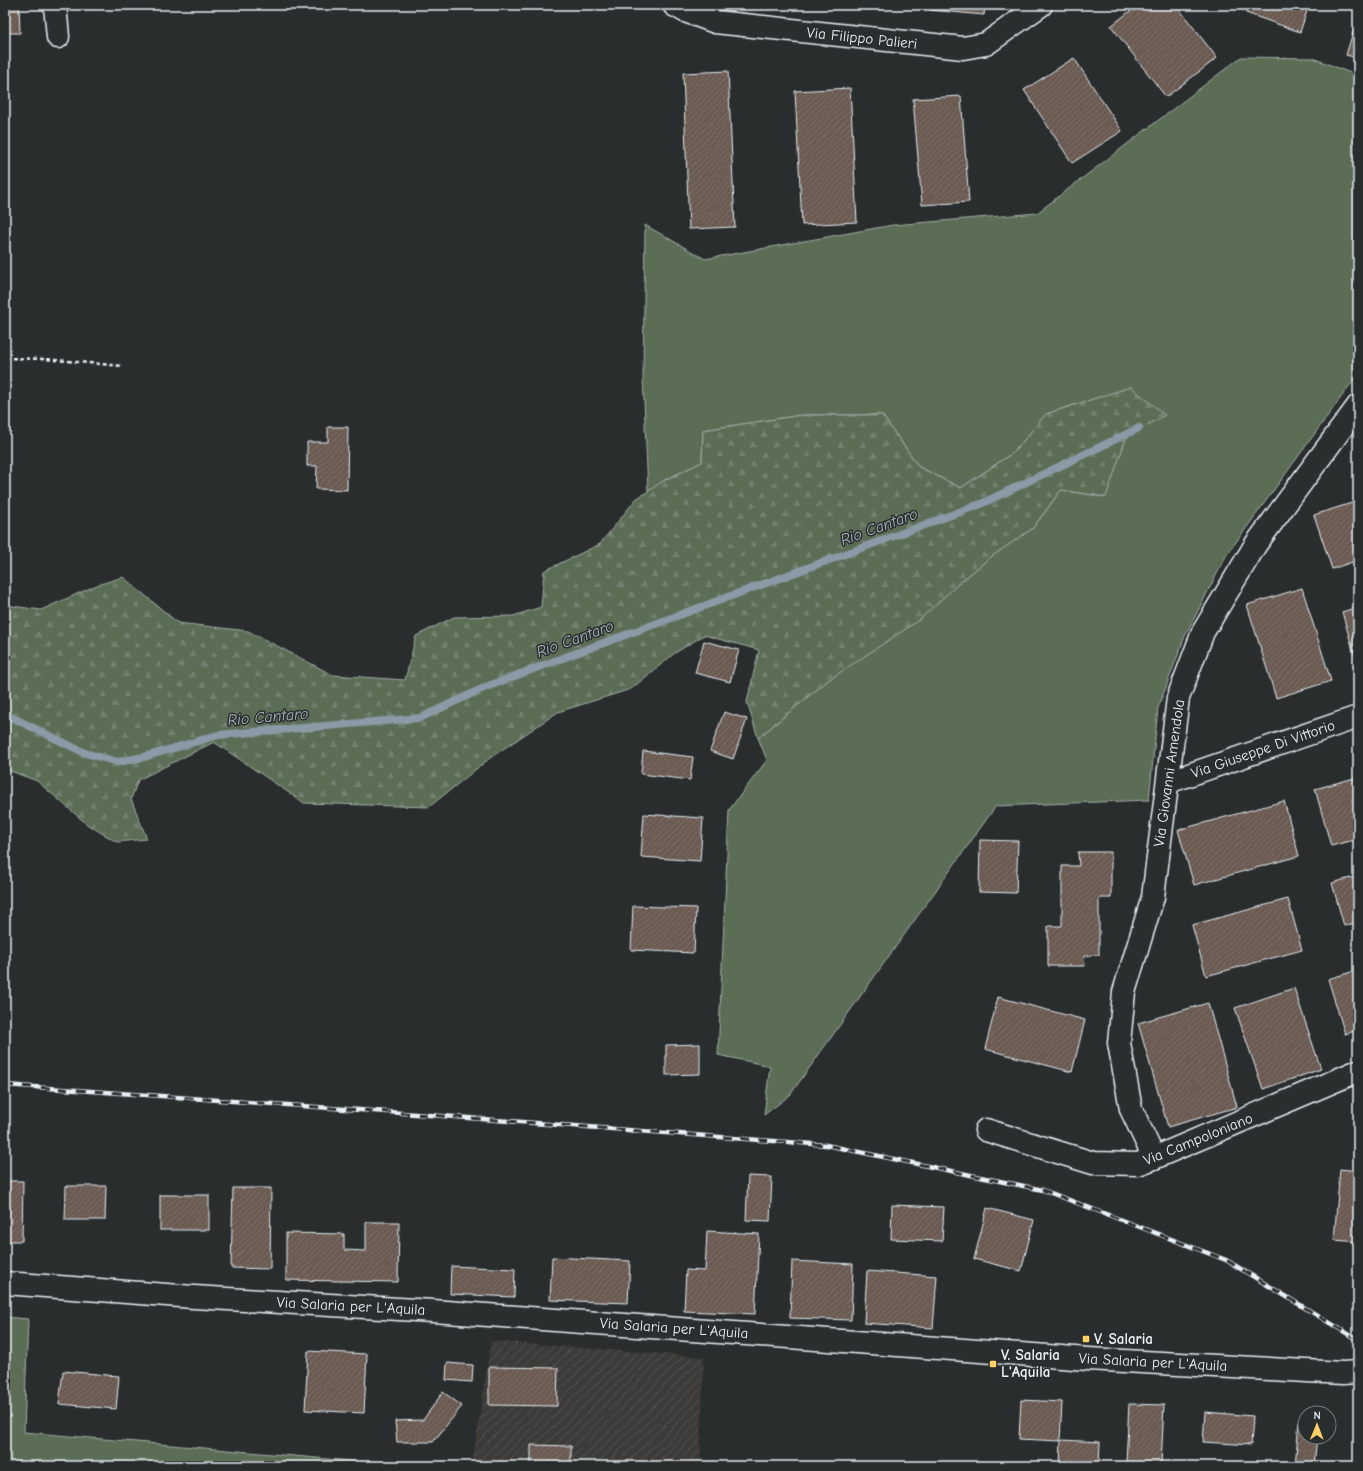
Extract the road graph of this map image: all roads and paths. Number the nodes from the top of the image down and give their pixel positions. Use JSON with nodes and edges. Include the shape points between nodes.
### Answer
{"nodes":[{"id":1,"x":55,"y":5,"type":"edge"},
{"id":2,"x":674,"y":5,"type":"edge"},
{"id":3,"x":1040,"y":5,"type":"edge"},
{"id":4,"x":58,"y":38,"type":"dead end"},
{"id":5,"x":5,"y":358,"type":"edge"},
{"id":6,"x":123,"y":366,"type":"dead end"},
{"id":7,"x":1358,"y":406,"type":"edge"},
{"id":8,"x":1358,"y":717,"type":"edge"},
{"id":9,"x":1168,"y":782,"type":"junction"},
{"id":10,"x":1358,"y":1072,"type":"edge"},
{"id":11,"x":986,"y":1130,"type":"dead end"},
{"id":12,"x":1154,"y":1158,"type":"junction"},
{"id":13,"x":5,"y":1283,"type":"edge"},
{"id":14,"x":1353,"y":1373,"type":"edge"}],
"edges":[{"from":1,"to":4,"type":"street"},
{"from":2,"to":3,"type":"street","name":"Via Filippo Palieri","via":[[715,22],[963,48],[986,44]]},
{"from":5,"to":6,"type":"path"},
{"from":7,"to":9,"type":"street","name":"Via Giovanni Amendola","via":[[1256,544],[1203,632],[1178,698]]},
{"from":8,"to":9,"type":"street","name":"Via Giuseppe Di Vittorio"},
{"from":9,"to":12,"type":"street","name":"Via Giovanni Amendola","via":[[1154,897],[1124,992],[1119,1043],[1131,1109]]},
{"from":10,"to":12,"type":"street","name":"Via Campoloniano"},
{"from":11,"to":12,"type":"street","name":"Via Campoloniano","via":[[1092,1163],[1138,1164]]},
{"from":13,"to":14,"type":"street","name":"Via Salaria per L'Aquila","via":[[1088,1359]]}]}
